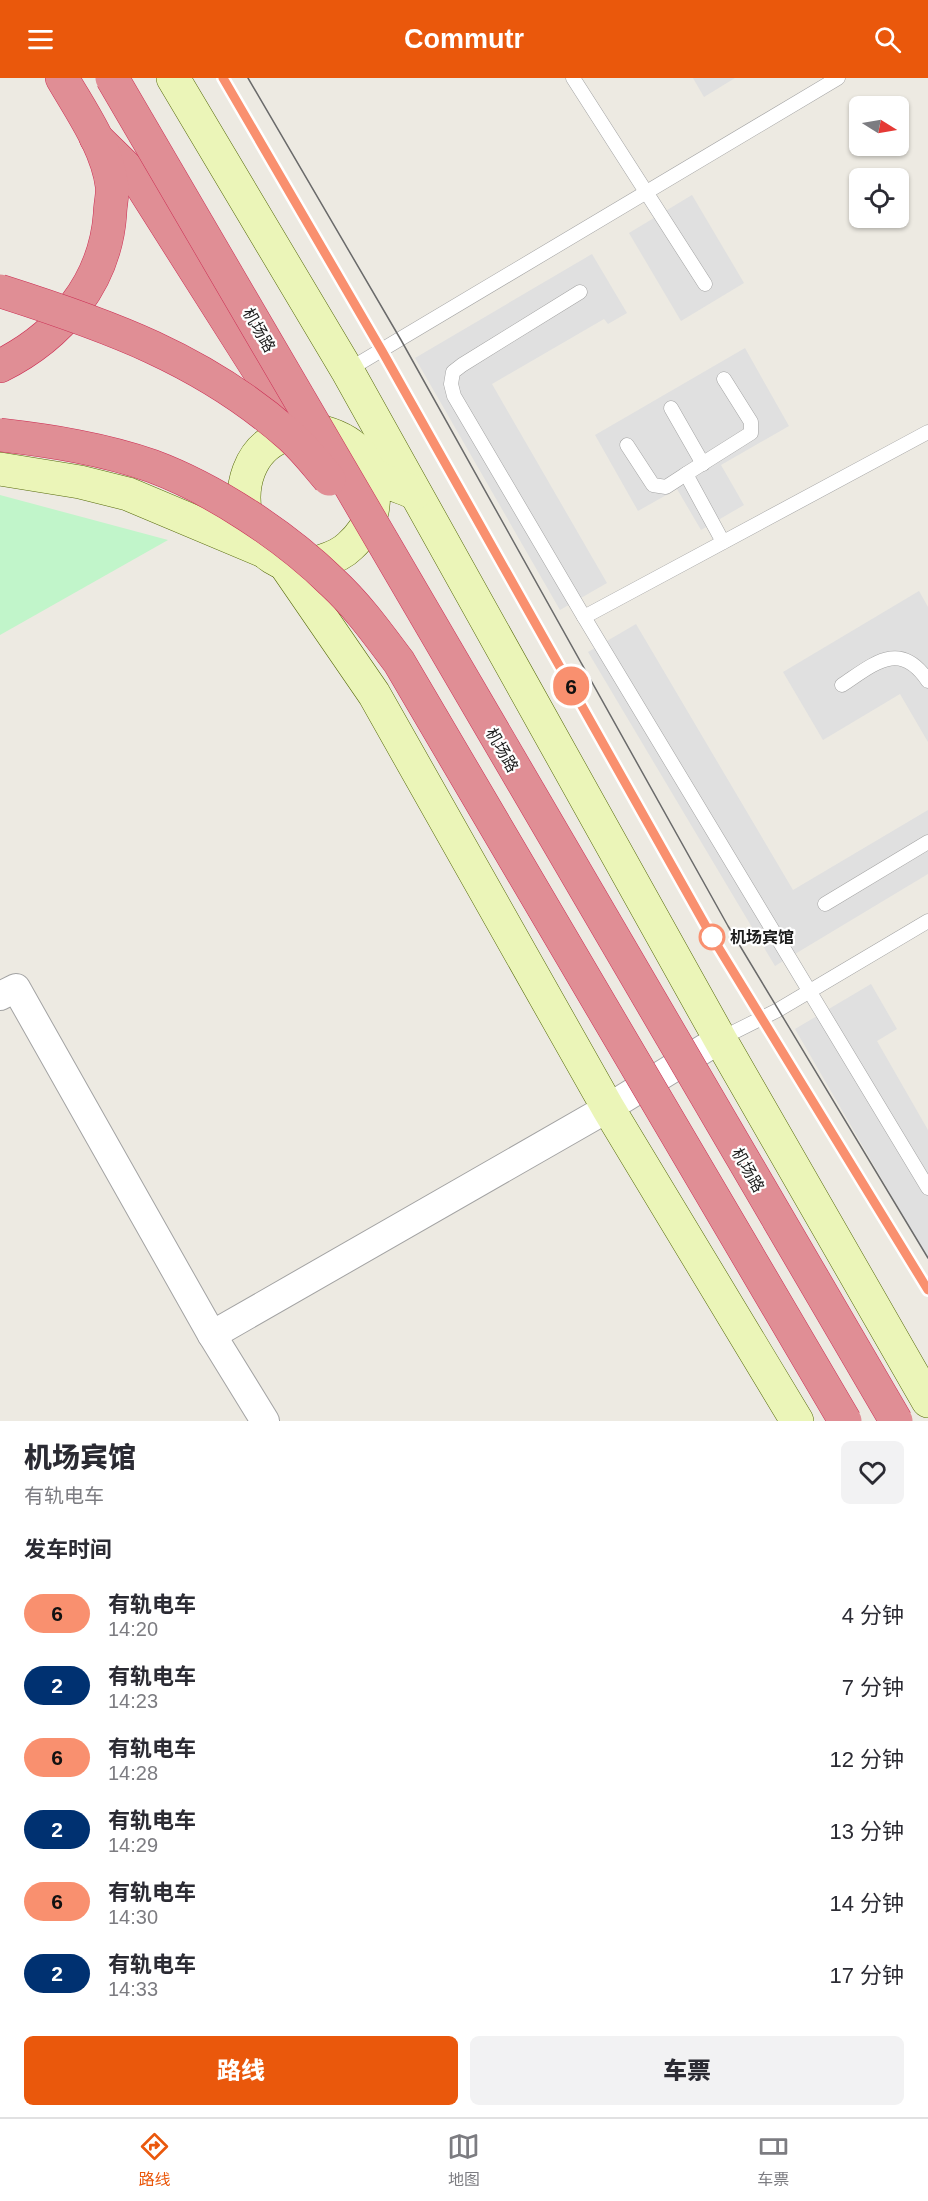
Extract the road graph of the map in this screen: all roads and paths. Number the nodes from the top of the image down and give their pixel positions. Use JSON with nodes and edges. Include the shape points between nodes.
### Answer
{"nodes":[{"id":1,"x":62,"y":78,"type":"edge"},
{"id":2,"x":112,"y":78,"type":"edge"},
{"id":3,"x":173,"y":78,"type":"edge"},
{"id":4,"x":573,"y":78,"type":"edge"},
{"id":5,"x":838,"y":78,"type":"edge"},
{"id":6,"x":96,"y":138,"type":"junction"},
{"id":7,"x":646,"y":193,"type":"junction"},
{"id":8,"x":705,"y":284,"type":"dead end"},
{"id":9,"x":0,"y":291,"type":"edge"},
{"id":10,"x":580,"y":292,"type":"dead end"},
{"id":11,"x":0,"y":366,"type":"edge"},
{"id":12,"x":347,"y":370,"type":"junction"},
{"id":13,"x":724,"y":379,"type":"dead end"},
{"id":14,"x":671,"y":408,"type":"dead end"},
{"id":15,"x":297,"y":431,"type":"junction"},
{"id":16,"x":928,"y":432,"type":"edge"},
{"id":17,"x":0,"y":435,"type":"edge"},
{"id":18,"x":627,"y":444,"type":"dead end"},
{"id":19,"x":365,"y":463,"type":"junction"},
{"id":20,"x":703,"y":464,"type":"junction"},
{"id":21,"x":0,"y":469,"type":"edge"},
{"id":22,"x":686,"y":474,"type":"junction"},
{"id":23,"x":415,"y":493,"type":"junction"},
{"id":24,"x":378,"y":534,"type":"junction"},
{"id":25,"x":723,"y":542,"type":"junction"},
{"id":26,"x":276,"y":559,"type":"junction"},
{"id":27,"x":584,"y":617,"type":"junction"},
{"id":28,"x":928,"y":681,"type":"edge"},
{"id":29,"x":842,"y":685,"type":"dead end"},
{"id":30,"x":928,"y":842,"type":"edge"},
{"id":31,"x":825,"y":904,"type":"dead end"},
{"id":32,"x":928,"y":921,"type":"edge"},
{"id":33,"x":808,"y":990,"type":"junction"},
{"id":34,"x":0,"y":996,"type":"edge"},
{"id":35,"x":720,"y":1039,"type":"junction"},
{"id":36,"x":608,"y":1108,"type":"junction"},
{"id":37,"x":928,"y":1188,"type":"edge"},
{"id":38,"x":212,"y":1335,"type":"junction"},
{"id":39,"x":928,"y":1401,"type":"edge"},
{"id":40,"x":265,"y":1421,"type":"edge"},
{"id":41,"x":797,"y":1421,"type":"edge"},
{"id":42,"x":845,"y":1421,"type":"edge"},
{"id":43,"x":896,"y":1421,"type":"edge"}],
"edges":[{"from":1,"to":6,"type":"highway"},
{"from":2,"to":24,"type":"highway","name":"机场路","bridge":true},
{"from":3,"to":12,"type":"street"},
{"from":4,"to":7,"type":"lane"},
{"from":5,"to":7,"type":"lane"},
{"from":6,"to":11,"type":"highway","via":[[112,186],[109,231],[95,274],[76,308],[54,330],[26,353]]},
{"from":6,"to":15,"type":"highway","via":[[136,177]]},
{"from":7,"to":8,"type":"lane"},
{"from":7,"to":12,"type":"lane"},
{"from":9,"to":24,"type":"highway","bridge":true,"via":[[120,331],[202,371],[248,400],[291,436]]},
{"from":10,"to":27,"type":"lane","via":[[462,365],[453,372],[451,384],[454,396]]},
{"from":12,"to":19,"type":"street"},
{"from":12,"to":23,"type":"street"},
{"from":13,"to":20,"type":"lane","via":[[751,422],[751,433]]},
{"from":14,"to":20,"type":"lane"},
{"from":15,"to":19,"type":"street","via":[[320,431],[341,438]]},
{"from":15,"to":26,"type":"street","via":[[276,439],[259,453],[247,473],[243,494],[251,535]]},
{"from":16,"to":25,"type":"lane"},
{"from":17,"to":42,"type":"highway","bridge":true,"via":[[55,441],[111,454],[189,484],[254,521],[332,581],[367,619],[399,662]]},
{"from":18,"to":22,"type":"lane","via":[[652,485],[666,486]]},
{"from":19,"to":23,"type":"street"},
{"from":19,"to":26,"type":"street","via":[[375,495],[362,536],[347,550],[306,567]]},
{"from":20,"to":22,"type":"lane"},
{"from":21,"to":26,"type":"street","via":[[128,494]]},
{"from":22,"to":25,"type":"lane"},
{"from":23,"to":35,"type":"street"},
{"from":24,"to":43,"type":"highway","name":"机场路","bridge":true},
{"from":25,"to":27,"type":"lane"},
{"from":26,"to":36,"type":"street","via":[[374,694]]},
{"from":27,"to":33,"type":"lane"},
{"from":28,"to":29,"type":"lane","via":[[919,667],[894,657],[881,659]]},
{"from":30,"to":31,"type":"lane"},
{"from":32,"to":33,"type":"lane"},
{"from":33,"to":35,"type":"lane","via":[[770,1015]]},
{"from":33,"to":37,"type":"lane"},
{"from":34,"to":38,"type":"street","via":[[16,988]]},
{"from":35,"to":36,"type":"street"},
{"from":35,"to":39,"type":"street"},
{"from":36,"to":38,"type":"street"},
{"from":36,"to":41,"type":"street"},
{"from":38,"to":40,"type":"street"}]}
